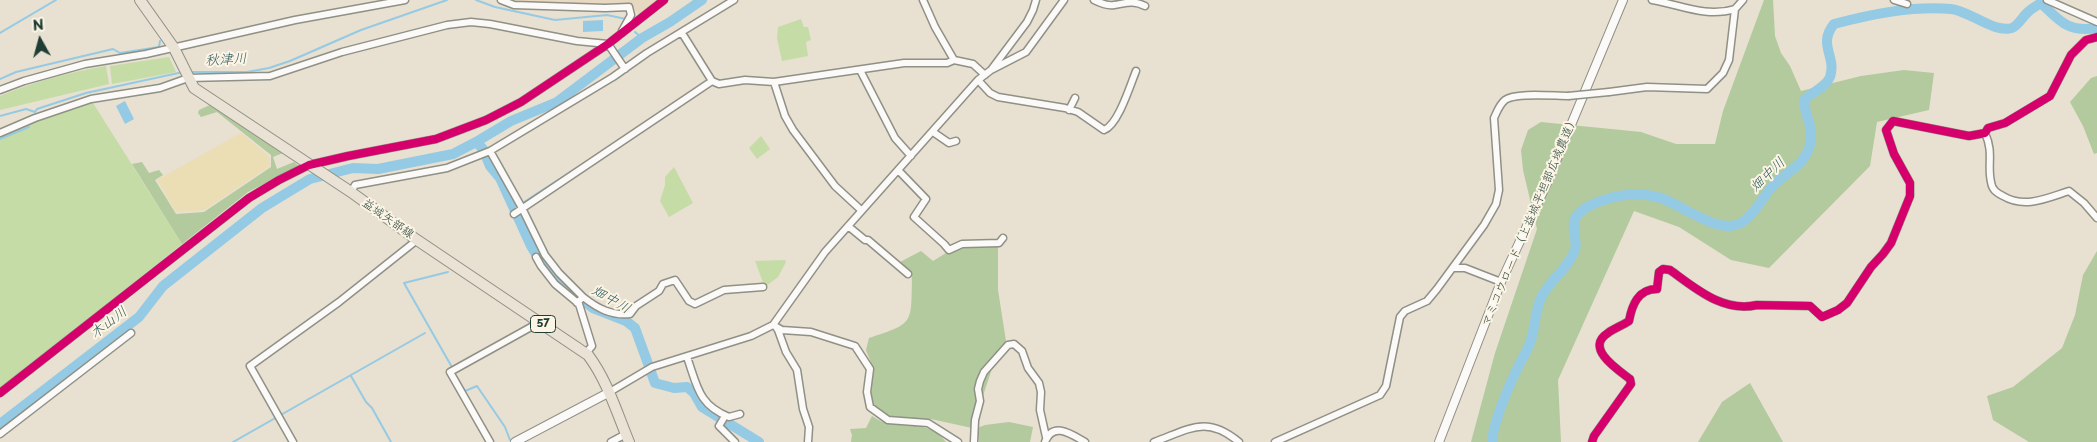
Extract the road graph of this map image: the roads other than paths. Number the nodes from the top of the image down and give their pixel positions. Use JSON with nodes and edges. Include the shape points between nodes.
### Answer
{"nodes":[{"id":1,"x":140,"y":0,"type":"edge"},
{"id":2,"x":405,"y":0,"type":"edge"},
{"id":3,"x":501,"y":0,"type":"edge"},
{"id":4,"x":664,"y":0,"type":"edge"},
{"id":5,"x":734,"y":0,"type":"edge"},
{"id":6,"x":924,"y":0,"type":"edge"},
{"id":7,"x":1036,"y":0,"type":"edge"},
{"id":8,"x":1064,"y":0,"type":"edge"},
{"id":9,"x":1094,"y":0,"type":"edge"},
{"id":10,"x":1623,"y":0,"type":"edge"},
{"id":11,"x":1652,"y":0,"type":"edge"},
{"id":12,"x":1743,"y":0,"type":"edge"},
{"id":13,"x":1894,"y":0,"type":"edge"},
{"id":14,"x":2047,"y":0,"type":"edge"},
{"id":15,"x":1907,"y":4,"type":"dead end"},
{"id":16,"x":1145,"y":6,"type":"dead end"},
{"id":17,"x":1735,"y":9,"type":"junction"},
{"id":18,"x":2097,"y":22,"type":"edge"},
{"id":19,"x":682,"y":33,"type":"junction"},
{"id":20,"x":620,"y":34,"type":"junction"},
{"id":21,"x":2097,"y":39,"type":"edge"},
{"id":22,"x":609,"y":45,"type":"junction"},
{"id":23,"x":175,"y":51,"type":"junction"},
{"id":24,"x":954,"y":60,"type":"junction"},
{"id":25,"x":625,"y":69,"type":"junction"},
{"id":26,"x":860,"y":70,"type":"junction"},
{"id":27,"x":1136,"y":71,"type":"dead end"},
{"id":28,"x":988,"y":72,"type":"junction"},
{"id":29,"x":188,"y":77,"type":"junction"},
{"id":30,"x":978,"y":80,"type":"junction"},
{"id":31,"x":712,"y":81,"type":"junction"},
{"id":32,"x":774,"y":82,"type":"junction"},
{"id":33,"x":0,"y":90,"type":"edge"},
{"id":34,"x":1075,"y":98,"type":"dead end"},
{"id":35,"x":1069,"y":110,"type":"junction"},
{"id":36,"x":933,"y":132,"type":"junction"},
{"id":37,"x":0,"y":133,"type":"edge"},
{"id":38,"x":1985,"y":133,"type":"junction"},
{"id":39,"x":956,"y":141,"type":"dead end"},
{"id":40,"x":486,"y":152,"type":"junction"},
{"id":41,"x":911,"y":156,"type":"junction"},
{"id":42,"x":309,"y":166,"type":"junction"},
{"id":43,"x":898,"y":170,"type":"junction"},
{"id":44,"x":351,"y":192,"type":"junction"},
{"id":45,"x":519,"y":210,"type":"junction"},
{"id":46,"x":861,"y":210,"type":"junction"},
{"id":47,"x":2097,"y":218,"type":"edge"},
{"id":48,"x":848,"y":226,"type":"junction"},
{"id":49,"x":1003,"y":238,"type":"dead end"},
{"id":50,"x":417,"y":240,"type":"junction"},
{"id":51,"x":536,"y":257,"type":"dead end"},
{"id":52,"x":1453,"y":268,"type":"junction"},
{"id":53,"x":908,"y":274,"type":"dead end"},
{"id":54,"x":1501,"y":282,"type":"junction"},
{"id":55,"x":763,"y":287,"type":"dead end"},
{"id":56,"x":580,"y":300,"type":"junction"},
{"id":57,"x":540,"y":322,"type":"junction"},
{"id":58,"x":773,"y":325,"type":"junction"},
{"id":59,"x":131,"y":333,"type":"dead end"},
{"id":60,"x":586,"y":353,"type":"junction"},
{"id":61,"x":687,"y":356,"type":"junction"},
{"id":62,"x":0,"y":393,"type":"edge"},
{"id":63,"x":608,"y":393,"type":"junction"},
{"id":64,"x":740,"y":414,"type":"dead end"},
{"id":65,"x":723,"y":419,"type":"junction"},
{"id":66,"x":0,"y":434,"type":"edge"},
{"id":67,"x":628,"y":438,"type":"edge"},
{"id":68,"x":1046,"y":440,"type":"edge"},
{"id":69,"x":293,"y":442,"type":"edge"},
{"id":70,"x":490,"y":442,"type":"edge"},
{"id":71,"x":515,"y":442,"type":"edge"},
{"id":72,"x":611,"y":442,"type":"edge"},
{"id":73,"x":735,"y":442,"type":"edge"},
{"id":74,"x":808,"y":442,"type":"edge"},
{"id":75,"x":958,"y":442,"type":"edge"},
{"id":76,"x":974,"y":442,"type":"edge"},
{"id":77,"x":1085,"y":442,"type":"edge"},
{"id":78,"x":1154,"y":442,"type":"edge"},
{"id":79,"x":1239,"y":442,"type":"edge"},
{"id":80,"x":1275,"y":442,"type":"edge"},
{"id":81,"x":1439,"y":442,"type":"edge"},
{"id":82,"x":1592,"y":442,"type":"edge"}],
"edges":[{"from":1,"to":23,"type":"main road","name":"益城矢部線","number":"57"},
{"from":2,"to":23,"type":"street","via":[[295,20]]},
{"from":3,"to":20,"type":"street","via":[[514,6],[629,7],[631,15]]},
{"from":4,"to":20,"type":"street"},
{"from":5,"to":19,"type":"street"},
{"from":6,"to":24,"type":"street"},
{"from":7,"to":28,"type":"street","via":[[1027,22]]},
{"from":8,"to":28,"type":"street","via":[[1026,52]]},
{"from":9,"to":16,"type":"street","via":[[1113,6],[1133,0]]},
{"from":10,"to":54,"type":"street","name":"マミコウロード（上益城平坦部広域農道）","via":[[1546,185]]},
{"from":11,"to":17,"type":"street","via":[[1707,13],[1722,14]]},
{"from":12,"to":17,"type":"street"},
{"from":13,"to":15,"type":"street"},
{"from":14,"to":18,"type":"street"},
{"from":17,"to":52,"type":"street","bridge":true,"via":[[1729,60],[1707,89],[1647,87],[1568,96],[1514,96],[1505,100],[1494,118],[1499,190],[1496,204]]},
{"from":19,"to":25,"type":"street"},
{"from":19,"to":31,"type":"street"},
{"from":20,"to":22,"type":"street"},
{"from":21,"to":38,"type":"street","via":[[2086,40],[2071,55],[2050,96],[2006,123],[1988,128]]},
{"from":22,"to":25,"type":"street"},
{"from":22,"to":29,"type":"street","via":[[471,22],[414,32],[270,76]]},
{"from":22,"to":42,"type":"street","via":[[521,102],[486,120],[436,139]]},
{"from":23,"to":29,"type":"main road","name":"益城矢部線","number":"57"},
{"from":23,"to":33,"type":"street","via":[[85,64]]},
{"from":24,"to":26,"type":"street"},
{"from":24,"to":28,"type":"street","via":[[973,64]]},
{"from":25,"to":40,"type":"street"},
{"from":26,"to":32,"type":"street"},
{"from":26,"to":41,"type":"street","via":[[895,138]]},
{"from":27,"to":35,"type":"street","via":[[1116,119],[1106,129]]},
{"from":28,"to":30,"type":"street"},
{"from":29,"to":37,"type":"street","via":[[160,88],[91,99]]},
{"from":29,"to":42,"type":"main road","name":"益城矢部線","number":"57","via":[[194,88]]},
{"from":30,"to":35,"type":"street","via":[[998,97]]},
{"from":30,"to":36,"type":"street"},
{"from":31,"to":32,"type":"street","via":[[719,84],[745,80]]},
{"from":31,"to":45,"type":"street"},
{"from":32,"to":46,"type":"street","via":[[793,130],[835,186]]},
{"from":34,"to":35,"type":"street"},
{"from":36,"to":39,"type":"street","via":[[948,143]]},
{"from":36,"to":41,"type":"street"},
{"from":38,"to":47,"type":"street","via":[[1991,146],[1994,191],[2023,203],[2070,191]]},
{"from":38,"to":82,"type":"street","via":[[1968,136],[1893,121],[1886,130],[1888,141],[1910,182],[1910,196],[1891,243],[1870,267],[1847,303],[1830,314],[1822,317],[1810,306],[1722,303],[1706,296],[1670,270],[1663,269],[1657,289],[1651,289],[1635,300],[1628,321],[1607,333],[1599,344],[1606,362],[1630,379],[1631,384]]},
{"from":40,"to":44,"type":"street","via":[[447,168],[355,185]]},
{"from":40,"to":45,"type":"street"},
{"from":41,"to":43,"type":"street"},
{"from":42,"to":44,"type":"main road","name":"益城矢部線","number":"57"},
{"from":42,"to":62,"type":"street","via":[[249,198]]},
{"from":43,"to":46,"type":"street"},
{"from":43,"to":49,"type":"street","via":[[926,199],[914,217],[949,250],[962,244],[999,243]]},
{"from":44,"to":50,"type":"main road","name":"益城矢部線","number":"57"},
{"from":45,"to":56,"type":"street","via":[[545,255]]},
{"from":46,"to":48,"type":"street"},
{"from":48,"to":53,"type":"street"},
{"from":48,"to":58,"type":"street","via":[[825,252]]},
{"from":50,"to":57,"type":"main road","name":"益城矢部線","number":"57"},
{"from":50,"to":69,"type":"street","via":[[339,302],[250,366]]},
{"from":51,"to":56,"type":"street","via":[[555,284]]},
{"from":52,"to":54,"type":"street","via":[[1465,268]]},
{"from":52,"to":80,"type":"street","via":[[1426,301],[1400,317],[1386,386],[1380,395]]},
{"from":54,"to":81,"type":"street","name":"マミコウロード（上益城平坦部広域農道）"},
{"from":55,"to":56,"type":"street","via":[[724,290],[695,304],[689,301],[675,280],[663,284],[659,292],[636,306],[630,314],[621,315]]},
{"from":56,"to":60,"type":"street","via":[[592,346]]},
{"from":57,"to":60,"type":"main road","name":"益城矢部線","number":"57"},
{"from":57,"to":70,"type":"street","via":[[450,372]]},
{"from":58,"to":61,"type":"street","via":[[751,336]]},
{"from":58,"to":74,"type":"street","via":[[797,370],[809,427]]},
{"from":58,"to":75,"type":"street","via":[[782,330],[811,332],[855,346],[870,368],[866,392],[870,407],[888,420],[928,423]]},
{"from":59,"to":66,"type":"street"},
{"from":60,"to":63,"type":"main road","name":"益城矢部線","number":"57","via":[[595,364]]},
{"from":61,"to":63,"type":"street","via":[[643,371]]},
{"from":61,"to":65,"type":"street","via":[[702,400]]},
{"from":63,"to":67,"type":"main road","name":"益城矢部線","number":"57"},
{"from":63,"to":71,"type":"street"},
{"from":64,"to":65,"type":"street"},
{"from":65,"to":73,"type":"street","via":[[721,429]]},
{"from":67,"to":72,"type":"street"},
{"from":68,"to":76,"type":"street","via":[[1039,383],[1028,368],[1022,351],[1014,344],[1008,345],[980,381]]},
{"from":68,"to":77,"type":"street","via":[[1057,430],[1066,431]]},
{"from":78,"to":79,"type":"street","via":[[1205,425],[1229,434]]}]}
